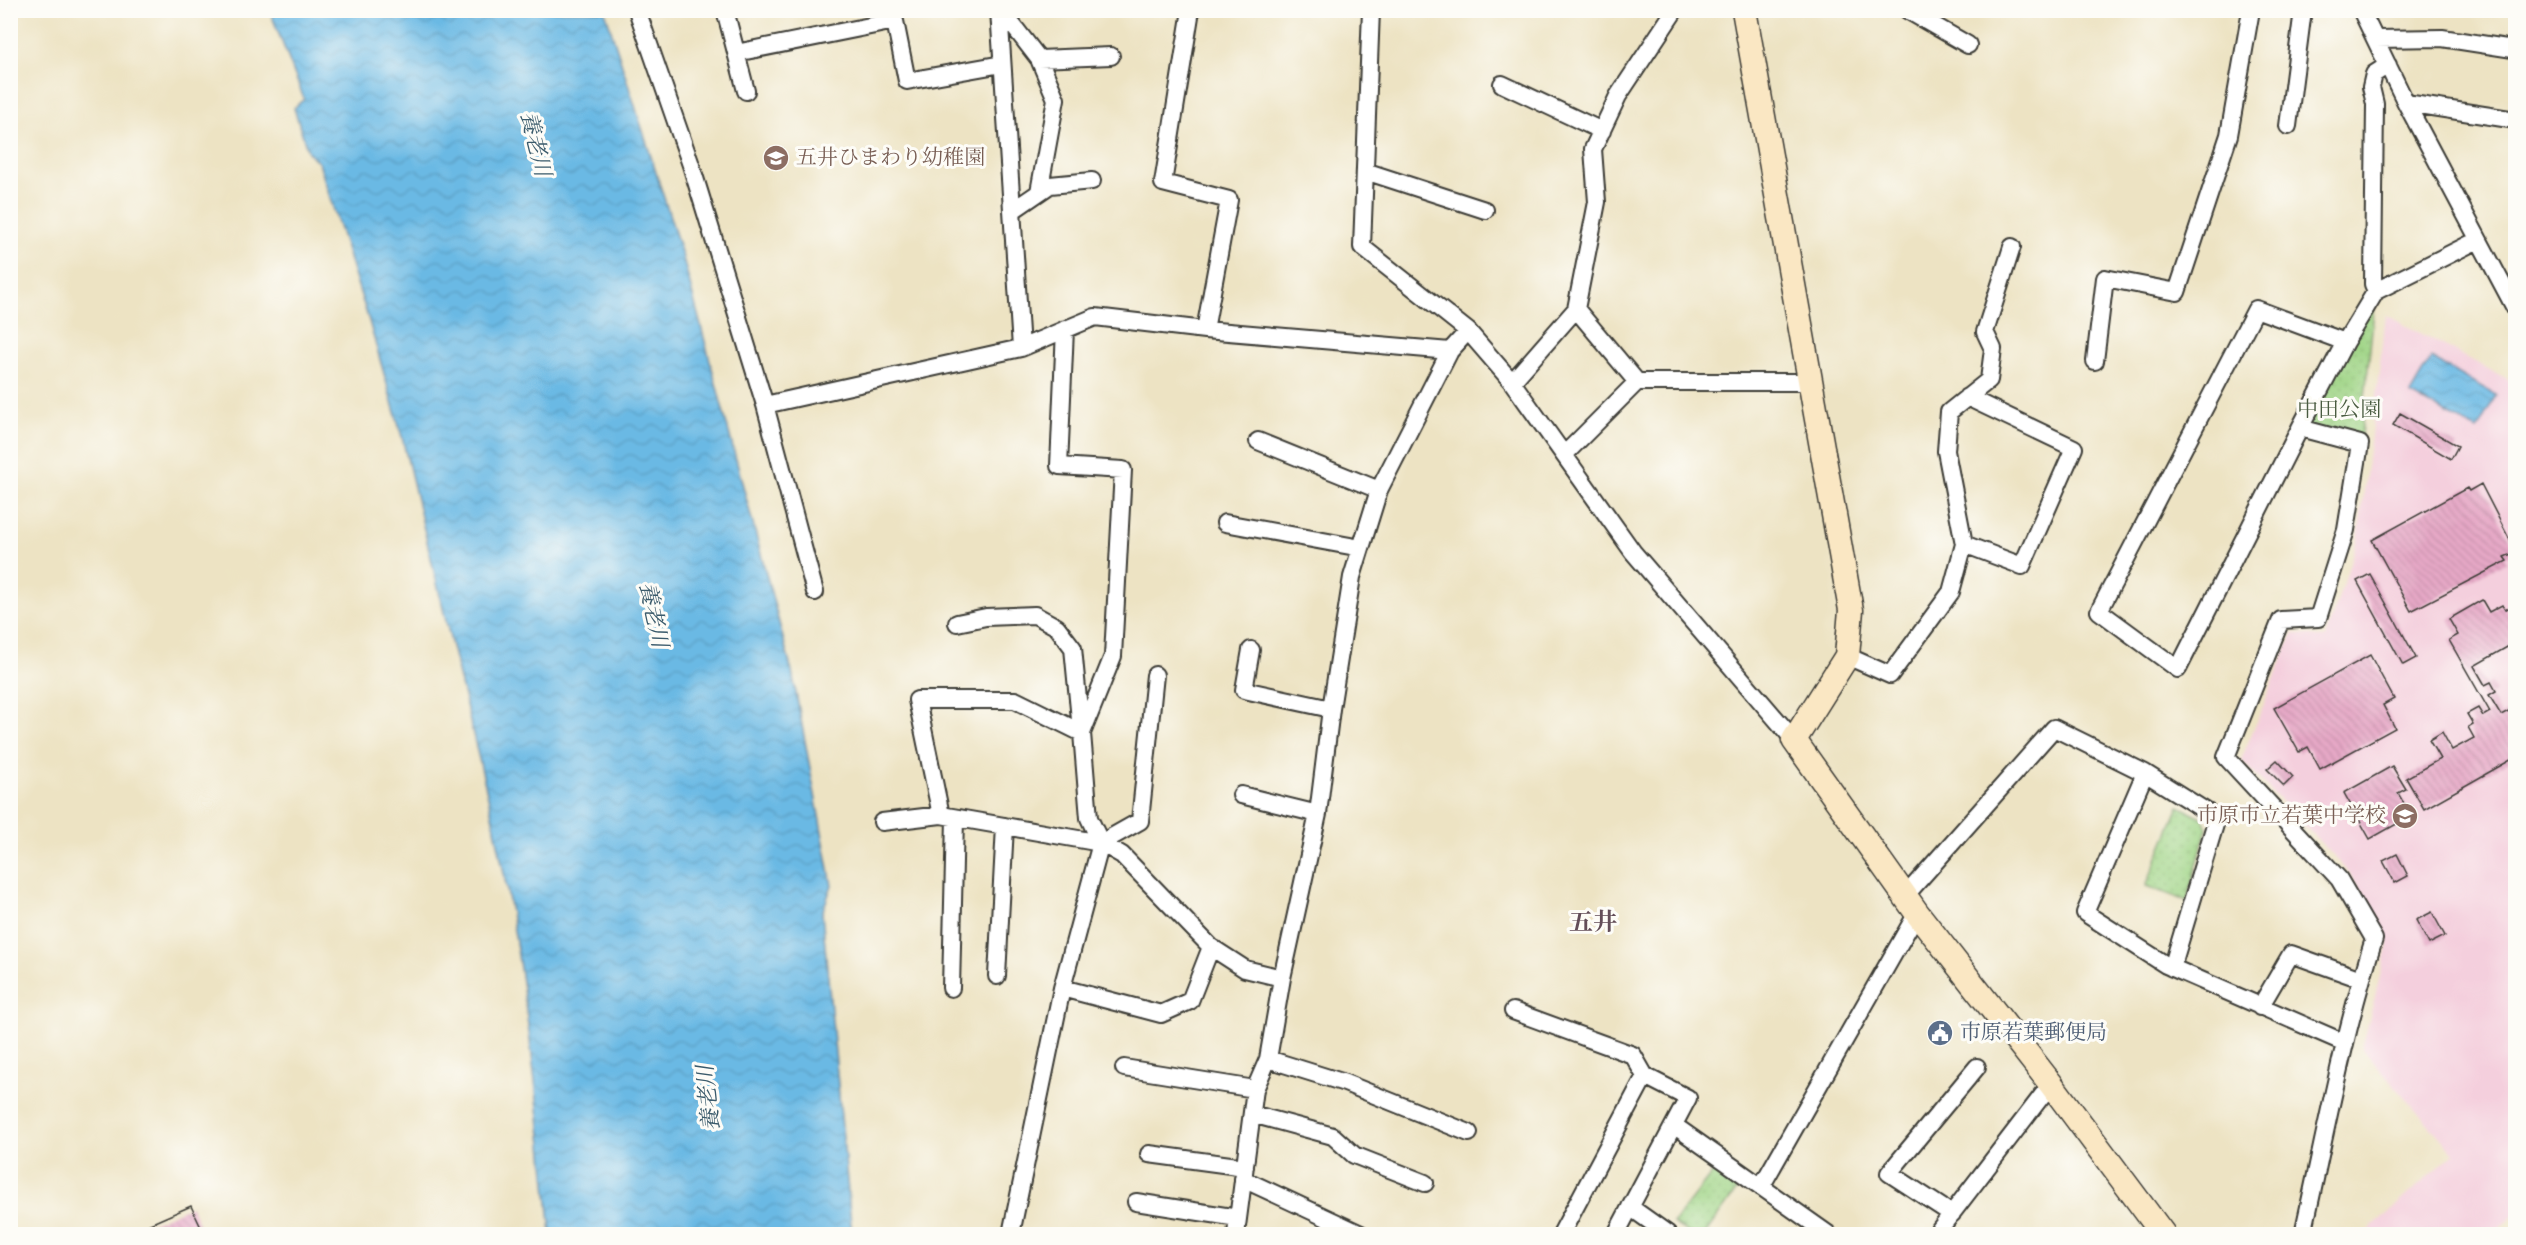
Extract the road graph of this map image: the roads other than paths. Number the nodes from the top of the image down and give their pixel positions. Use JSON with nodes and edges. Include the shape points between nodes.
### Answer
{"nodes":[{"id":1,"x":637,"y":10,"type":"edge"},
{"id":2,"x":725,"y":10,"type":"edge"},
{"id":3,"x":1000,"y":10,"type":"edge"},
{"id":4,"x":1191,"y":10,"type":"edge"},
{"id":5,"x":1371,"y":10,"type":"edge"},
{"id":6,"x":1675,"y":10,"type":"edge"},
{"id":7,"x":1743,"y":10,"type":"edge"},
{"id":8,"x":1907,"y":10,"type":"edge"},
{"id":9,"x":2251,"y":10,"type":"edge"},
{"id":10,"x":2303,"y":10,"type":"edge"},
{"id":11,"x":2361,"y":10,"type":"edge"},
{"id":12,"x":2376,"y":39,"type":"junction"},
{"id":13,"x":1968,"y":45,"type":"dead end"},
{"id":14,"x":2513,"y":49,"type":"dead end"},
{"id":15,"x":736,"y":53,"type":"junction"},
{"id":16,"x":1112,"y":56,"type":"dead end"},
{"id":17,"x":1039,"y":58,"type":"junction"},
{"id":18,"x":1002,"y":64,"type":"junction"},
{"id":19,"x":2388,"y":65,"type":"junction"},
{"id":20,"x":1502,"y":84,"type":"dead end"},
{"id":21,"x":746,"y":91,"type":"dead end"},
{"id":22,"x":2406,"y":103,"type":"junction"},
{"id":23,"x":2516,"y":120,"type":"edge"},
{"id":24,"x":2288,"y":126,"type":"dead end"},
{"id":25,"x":1602,"y":130,"type":"junction"},
{"id":26,"x":1365,"y":171,"type":"junction"},
{"id":27,"x":1092,"y":181,"type":"dead end"},
{"id":28,"x":1039,"y":192,"type":"junction"},
{"id":29,"x":1485,"y":210,"type":"dead end"},
{"id":30,"x":1012,"y":211,"type":"junction"},
{"id":31,"x":2478,"y":240,"type":"junction"},
{"id":32,"x":2012,"y":247,"type":"dead end"},
{"id":33,"x":2376,"y":291,"type":"junction"},
{"id":34,"x":1576,"y":309,"type":"junction"},
{"id":35,"x":2516,"y":310,"type":"edge"},
{"id":36,"x":1065,"y":329,"type":"junction"},
{"id":37,"x":1204,"y":330,"type":"junction"},
{"id":38,"x":1468,"y":331,"type":"junction"},
{"id":39,"x":2345,"y":342,"type":"junction"},
{"id":40,"x":1021,"y":348,"type":"junction"},
{"id":41,"x":1450,"y":351,"type":"junction"},
{"id":42,"x":2095,"y":361,"type":"dead end"},
{"id":43,"x":1512,"y":382,"type":"junction"},
{"id":44,"x":1637,"y":382,"type":"junction"},
{"id":45,"x":1810,"y":382,"type":"junction"},
{"id":46,"x":1967,"y":397,"type":"junction"},
{"id":47,"x":765,"y":405,"type":"junction"},
{"id":48,"x":2300,"y":428,"type":"junction"},
{"id":49,"x":1258,"y":441,"type":"dead end"},
{"id":50,"x":1564,"y":455,"type":"junction"},
{"id":51,"x":1379,"y":490,"type":"junction"},
{"id":52,"x":1225,"y":523,"type":"dead end"},
{"id":53,"x":1964,"y":544,"type":"junction"},
{"id":54,"x":1361,"y":548,"type":"junction"},
{"id":55,"x":815,"y":592,"type":"dead end"},
{"id":56,"x":957,"y":623,"type":"dead end"},
{"id":57,"x":1251,"y":650,"type":"dead end"},
{"id":58,"x":1847,"y":656,"type":"junction"},
{"id":59,"x":1155,"y":675,"type":"dead end"},
{"id":60,"x":1331,"y":709,"type":"junction"},
{"id":61,"x":1082,"y":734,"type":"junction"},
{"id":62,"x":1794,"y":740,"type":"junction"},
{"id":63,"x":2145,"y":773,"type":"junction"},
{"id":64,"x":1241,"y":795,"type":"dead end"},
{"id":65,"x":1318,"y":814,"type":"junction"},
{"id":66,"x":948,"y":816,"type":"junction"},
{"id":67,"x":882,"y":822,"type":"dead end"},
{"id":68,"x":1005,"y":826,"type":"junction"},
{"id":69,"x":1101,"y":843,"type":"junction"},
{"id":70,"x":1911,"y":904,"type":"junction"},
{"id":71,"x":1211,"y":947,"type":"junction"},
{"id":72,"x":2172,"y":968,"type":"junction"},
{"id":73,"x":997,"y":976,"type":"dead end"},
{"id":74,"x":1282,"y":978,"type":"junction"},
{"id":75,"x":2361,"y":979,"type":"junction"},
{"id":76,"x":951,"y":988,"type":"dead end"},
{"id":77,"x":1062,"y":988,"type":"junction"},
{"id":78,"x":2260,"y":1007,"type":"junction"},
{"id":79,"x":1513,"y":1011,"type":"dead end"},
{"id":80,"x":2345,"y":1043,"type":"junction"},
{"id":81,"x":1268,"y":1059,"type":"junction"},
{"id":82,"x":1977,"y":1067,"type":"dead end"},
{"id":83,"x":1124,"y":1068,"type":"dead end"},
{"id":84,"x":1645,"y":1076,"type":"junction"},
{"id":85,"x":2051,"y":1084,"type":"junction"},
{"id":86,"x":1255,"y":1089,"type":"junction"},
{"id":87,"x":1252,"y":1114,"type":"junction"},
{"id":88,"x":1675,"y":1126,"type":"junction"},
{"id":89,"x":1469,"y":1133,"type":"dead end"},
{"id":90,"x":1149,"y":1154,"type":"dead end"},
{"id":91,"x":1244,"y":1173,"type":"junction"},
{"id":92,"x":1425,"y":1184,"type":"dead end"},
{"id":93,"x":1761,"y":1187,"type":"junction"},
{"id":94,"x":1136,"y":1202,"type":"dead end"},
{"id":95,"x":1630,"y":1207,"type":"junction"},
{"id":96,"x":1952,"y":1214,"type":"junction"},
{"id":97,"x":1237,"y":1226,"type":"edge"},
{"id":98,"x":1011,"y":1234,"type":"edge"},
{"id":99,"x":1361,"y":1234,"type":"edge"},
{"id":100,"x":1562,"y":1234,"type":"edge"},
{"id":101,"x":1616,"y":1234,"type":"edge"},
{"id":102,"x":1668,"y":1234,"type":"edge"},
{"id":103,"x":1828,"y":1234,"type":"edge"},
{"id":104,"x":1936,"y":1234,"type":"edge"},
{"id":105,"x":2163,"y":1234,"type":"edge"},
{"id":106,"x":2303,"y":1234,"type":"edge"}],
"edges":[{"from":1,"to":47,"type":"street","via":[[692,165]]},
{"from":2,"to":15,"type":"street"},
{"from":3,"to":17,"type":"street"},
{"from":3,"to":18,"type":"street"},
{"from":4,"to":37,"type":"street","via":[[1163,183],[1229,200]]},
{"from":5,"to":26,"type":"street"},
{"from":6,"to":25,"type":"street","via":[[1618,96]]},
{"from":7,"to":45,"type":"street"},
{"from":8,"to":13,"type":"street"},
{"from":9,"to":42,"type":"street","via":[[2229,135],[2177,292],[2105,278]]},
{"from":10,"to":24,"type":"street"},
{"from":11,"to":12,"type":"street"},
{"from":12,"to":14,"type":"street","via":[[2442,38]]},
{"from":12,"to":19,"type":"street"},
{"from":15,"to":18,"type":"street","via":[[896,21],[907,81]]},
{"from":15,"to":21,"type":"street"},
{"from":16,"to":17,"type":"street"},
{"from":17,"to":28,"type":"street","via":[[1056,99]]},
{"from":18,"to":30,"type":"street"},
{"from":19,"to":22,"type":"street"},
{"from":19,"to":33,"type":"street","via":[[2374,74],[2371,87],[2375,104]]},
{"from":20,"to":25,"type":"street"},
{"from":22,"to":23,"type":"street"},
{"from":22,"to":31,"type":"street"},
{"from":25,"to":34,"type":"street","via":[[1593,149],[1597,202]]},
{"from":26,"to":29,"type":"street"},
{"from":26,"to":38,"type":"street","via":[[1362,247]]},
{"from":27,"to":28,"type":"street","via":[[1050,185]]},
{"from":28,"to":30,"type":"street"},
{"from":30,"to":40,"type":"street"},
{"from":31,"to":33,"type":"street"},
{"from":31,"to":35,"type":"street"},
{"from":32,"to":46,"type":"street","via":[[1985,332],[1993,349],[1989,380]]},
{"from":33,"to":39,"type":"street"},
{"from":34,"to":43,"type":"street"},
{"from":34,"to":44,"type":"street"},
{"from":36,"to":37,"type":"street","via":[[1095,317]]},
{"from":36,"to":40,"type":"street"},
{"from":36,"to":61,"type":"street","via":[[1059,466],[1123,470],[1113,656]]},
{"from":37,"to":41,"type":"street"},
{"from":38,"to":41,"type":"street"},
{"from":38,"to":43,"type":"street"},
{"from":39,"to":48,"type":"street"},
{"from":39,"to":48,"type":"street","via":[[2256,309],[2099,611],[2178,669]]},
{"from":40,"to":47,"type":"street"},
{"from":41,"to":51,"type":"street"},
{"from":43,"to":50,"type":"street"},
{"from":44,"to":45,"type":"street"},
{"from":44,"to":50,"type":"street"},
{"from":45,"to":58,"type":"street","via":[[1851,610]]},
{"from":46,"to":53,"type":"street","via":[[1949,412],[1946,451]]},
{"from":46,"to":53,"type":"street","via":[[2074,448],[2022,566]]},
{"from":47,"to":55,"type":"street"},
{"from":48,"to":75,"type":"street","via":[[2360,444],[2346,530],[2318,618],[2281,620],[2226,758],[2339,879],[2374,939]]},
{"from":49,"to":51,"type":"street"},
{"from":50,"to":62,"type":"street","via":[[1633,552]]},
{"from":51,"to":54,"type":"street"},
{"from":52,"to":54,"type":"street"},
{"from":53,"to":58,"type":"street","via":[[1951,592],[1890,675]]},
{"from":54,"to":60,"type":"street","via":[[1352,578]]},
{"from":56,"to":61,"type":"street","via":[[986,616],[1035,615],[1057,627],[1073,648]]},
{"from":57,"to":60,"type":"street","via":[[1244,690]]},
{"from":58,"to":62,"type":"street"},
{"from":59,"to":69,"type":"street","via":[[1140,821]]},
{"from":60,"to":65,"type":"street"},
{"from":61,"to":66,"type":"street","via":[[1015,700],[917,700]]},
{"from":61,"to":69,"type":"street","via":[[1089,818]]},
{"from":62,"to":70,"type":"street"},
{"from":63,"to":70,"type":"street","via":[[2054,728]]},
{"from":63,"to":72,"type":"street","via":[[2217,818]]},
{"from":63,"to":72,"type":"street","via":[[2085,913]]},
{"from":64,"to":65,"type":"street"},
{"from":65,"to":74,"type":"street"},
{"from":66,"to":67,"type":"street"},
{"from":66,"to":68,"type":"street"},
{"from":66,"to":76,"type":"street"},
{"from":68,"to":69,"type":"street"},
{"from":68,"to":73,"type":"street"},
{"from":69,"to":71,"type":"street","via":[[1122,855]]},
{"from":69,"to":77,"type":"street"},
{"from":70,"to":85,"type":"street"},
{"from":70,"to":93,"type":"street"},
{"from":71,"to":74,"type":"street","via":[[1245,969]]},
{"from":71,"to":77,"type":"street","via":[[1190,1001],[1161,1014]]},
{"from":72,"to":78,"type":"street"},
{"from":74,"to":81,"type":"street"},
{"from":75,"to":78,"type":"street","via":[[2291,954]]},
{"from":75,"to":80,"type":"street"},
{"from":77,"to":98,"type":"street"},
{"from":78,"to":80,"type":"street"},
{"from":79,"to":84,"type":"street","via":[[1633,1055]]},
{"from":80,"to":106,"type":"street"},
{"from":81,"to":86,"type":"street"},
{"from":81,"to":89,"type":"street","via":[[1345,1083]]},
{"from":82,"to":96,"type":"street","via":[[1889,1173]]},
{"from":83,"to":86,"type":"street"},
{"from":84,"to":88,"type":"street","via":[[1688,1098]]},
{"from":84,"to":100,"type":"street"},
{"from":85,"to":96,"type":"street"},
{"from":85,"to":105,"type":"street"},
{"from":86,"to":87,"type":"street"},
{"from":87,"to":91,"type":"street"},
{"from":87,"to":92,"type":"street","via":[[1333,1136],[1354,1155]]},
{"from":88,"to":93,"type":"street"},
{"from":88,"to":95,"type":"street"},
{"from":90,"to":91,"type":"street"},
{"from":91,"to":97,"type":"street"},
{"from":91,"to":99,"type":"street"},
{"from":93,"to":103,"type":"street"},
{"from":94,"to":97,"type":"street"},
{"from":95,"to":101,"type":"street"},
{"from":95,"to":102,"type":"street"},
{"from":96,"to":104,"type":"street"}]}
